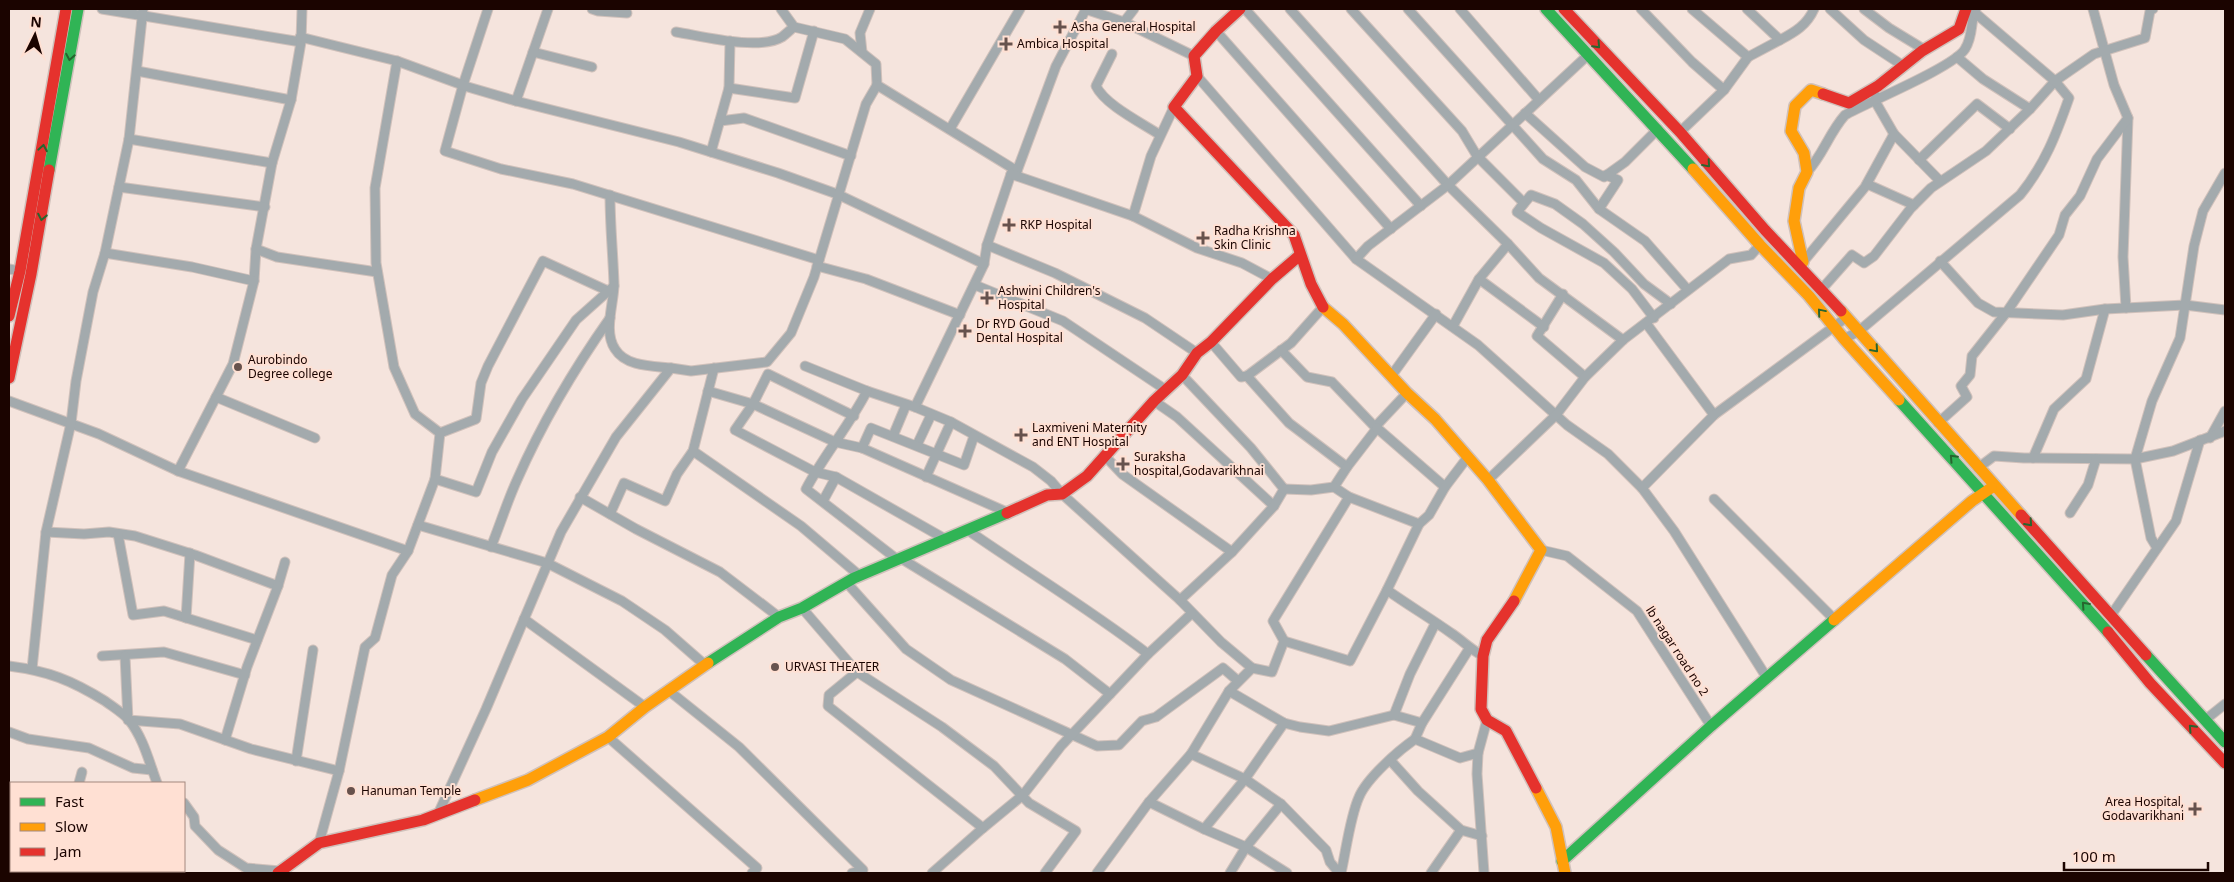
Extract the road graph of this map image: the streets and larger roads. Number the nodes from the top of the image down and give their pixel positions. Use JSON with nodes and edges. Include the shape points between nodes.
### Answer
{"nodes":[{"id":1,"x":66,"y":9,"type":"edge"},
{"id":2,"x":78,"y":9,"type":"edge"},
{"id":3,"x":102,"y":9,"type":"edge"},
{"id":4,"x":302,"y":9,"type":"edge"},
{"id":5,"x":488,"y":9,"type":"edge"},
{"id":6,"x":548,"y":9,"type":"edge"},
{"id":7,"x":592,"y":9,"type":"edge"},
{"id":8,"x":781,"y":9,"type":"edge"},
{"id":9,"x":870,"y":9,"type":"edge"},
{"id":10,"x":1020,"y":9,"type":"edge"},
{"id":11,"x":1086,"y":9,"type":"edge"},
{"id":12,"x":1134,"y":9,"type":"edge"},
{"id":13,"x":1240,"y":9,"type":"edge"},
{"id":14,"x":1245,"y":9,"type":"edge"},
{"id":15,"x":1290,"y":9,"type":"edge"},
{"id":16,"x":1351,"y":9,"type":"edge"},
{"id":17,"x":1408,"y":9,"type":"edge"},
{"id":18,"x":1460,"y":9,"type":"edge"},
{"id":19,"x":1546,"y":9,"type":"edge"},
{"id":20,"x":1564,"y":9,"type":"edge"},
{"id":21,"x":1641,"y":9,"type":"edge"},
{"id":22,"x":1692,"y":9,"type":"edge"},
{"id":23,"x":1747,"y":9,"type":"edge"},
{"id":24,"x":1814,"y":9,"type":"edge"},
{"id":25,"x":1830,"y":9,"type":"edge"},
{"id":26,"x":1864,"y":9,"type":"edge"},
{"id":27,"x":2093,"y":9,"type":"edge"},
{"id":28,"x":2153,"y":9,"type":"edge"},
{"id":29,"x":1972,"y":10,"type":"edge"},
{"id":30,"x":142,"y":12,"type":"edge"},
{"id":31,"x":628,"y":13,"type":"dead end"},
{"id":32,"x":1124,"y":22,"type":"junction"},
{"id":33,"x":794,"y":27,"type":"junction"},
{"id":34,"x":814,"y":30,"type":"junction"},
{"id":35,"x":1216,"y":31,"type":"junction"},
{"id":36,"x":676,"y":32,"type":"dead end"},
{"id":37,"x":301,"y":40,"type":"junction"},
{"id":38,"x":1780,"y":40,"type":"junction"},
{"id":39,"x":730,"y":41,"type":"junction"},
{"id":40,"x":1925,"y":50,"type":"junction"},
{"id":41,"x":533,"y":52,"type":"junction"},
{"id":42,"x":862,"y":52,"type":"junction"},
{"id":43,"x":2104,"y":52,"type":"junction"},
{"id":44,"x":1112,"y":54,"type":"dead end"},
{"id":45,"x":1588,"y":55,"type":"junction"},
{"id":46,"x":1194,"y":56,"type":"junction"},
{"id":47,"x":1748,"y":57,"type":"junction"},
{"id":48,"x":1957,"y":57,"type":"junction"},
{"id":49,"x":397,"y":61,"type":"junction"},
{"id":50,"x":1902,"y":65,"type":"junction"},
{"id":51,"x":592,"y":67,"type":"dead end"},
{"id":52,"x":137,"y":71,"type":"junction"},
{"id":53,"x":1197,"y":76,"type":"junction"},
{"id":54,"x":2056,"y":81,"type":"junction"},
{"id":55,"x":877,"y":84,"type":"junction"},
{"id":56,"x":464,"y":85,"type":"junction"},
{"id":57,"x":1878,"y":86,"type":"junction"},
{"id":58,"x":729,"y":88,"type":"junction"},
{"id":59,"x":1724,"y":90,"type":"junction"},
{"id":60,"x":291,"y":100,"type":"junction"},
{"id":61,"x":1539,"y":100,"type":"junction"},
{"id":62,"x":516,"y":101,"type":"junction"},
{"id":63,"x":1875,"y":101,"type":"junction"},
{"id":64,"x":1174,"y":107,"type":"junction"},
{"id":65,"x":2030,"y":109,"type":"junction"},
{"id":66,"x":1525,"y":113,"type":"junction"},
{"id":67,"x":2128,"y":118,"type":"junction"},
{"id":68,"x":720,"y":121,"type":"junction"},
{"id":69,"x":1512,"y":125,"type":"junction"},
{"id":70,"x":950,"y":129,"type":"junction"},
{"id":71,"x":1658,"y":129,"type":"junction"},
{"id":72,"x":2010,"y":129,"type":"junction"},
{"id":73,"x":1680,"y":132,"type":"junction"},
{"id":74,"x":1894,"y":134,"type":"junction"},
{"id":75,"x":1160,"y":135,"type":"junction"},
{"id":76,"x":129,"y":139,"type":"junction"},
{"id":77,"x":711,"y":152,"type":"junction"},
{"id":78,"x":851,"y":156,"type":"junction"},
{"id":79,"x":1477,"y":156,"type":"junction"},
{"id":80,"x":1919,"y":160,"type":"junction"},
{"id":81,"x":272,"y":162,"type":"junction"},
{"id":82,"x":1806,"y":172,"type":"junction"},
{"id":83,"x":1014,"y":173,"type":"junction"},
{"id":84,"x":2225,"y":173,"type":"edge"},
{"id":85,"x":1606,"y":175,"type":"junction"},
{"id":86,"x":1940,"y":181,"type":"junction"},
{"id":87,"x":1867,"y":184,"type":"junction"},
{"id":88,"x":1448,"y":185,"type":"junction"},
{"id":89,"x":119,"y":187,"type":"junction"},
{"id":90,"x":838,"y":194,"type":"junction"},
{"id":91,"x":610,"y":195,"type":"junction"},
{"id":92,"x":1524,"y":203,"type":"junction"},
{"id":93,"x":1914,"y":205,"type":"junction"},
{"id":94,"x":1421,"y":206,"type":"junction"},
{"id":95,"x":265,"y":207,"type":"junction"},
{"id":96,"x":1599,"y":209,"type":"junction"},
{"id":97,"x":1133,"y":216,"type":"junction"},
{"id":98,"x":1390,"y":229,"type":"junction"},
{"id":99,"x":1508,"y":244,"type":"junction"},
{"id":100,"x":987,"y":245,"type":"junction"},
{"id":101,"x":1760,"y":245,"type":"junction"},
{"id":102,"x":256,"y":249,"type":"junction"},
{"id":103,"x":105,"y":253,"type":"junction"},
{"id":104,"x":1300,"y":255,"type":"junction"},
{"id":105,"x":1356,"y":259,"type":"junction"},
{"id":106,"x":1940,"y":261,"type":"junction"},
{"id":107,"x":818,"y":263,"type":"junction"},
{"id":108,"x":984,"y":264,"type":"junction"},
{"id":109,"x":1801,"y":264,"type":"junction"},
{"id":110,"x":15,"y":270,"type":"edge"},
{"id":111,"x":377,"y":272,"type":"junction"},
{"id":112,"x":1272,"y":279,"type":"junction"},
{"id":113,"x":1479,"y":279,"type":"junction"},
{"id":114,"x":254,"y":281,"type":"junction"},
{"id":115,"x":975,"y":285,"type":"junction"},
{"id":116,"x":610,"y":288,"type":"junction"},
{"id":117,"x":1687,"y":289,"type":"junction"},
{"id":118,"x":1821,"y":290,"type":"junction"},
{"id":119,"x":1563,"y":294,"type":"junction"},
{"id":120,"x":1671,"y":304,"type":"junction"},
{"id":121,"x":2185,"y":305,"type":"junction"},
{"id":122,"x":1323,"y":307,"type":"junction"},
{"id":123,"x":2126,"y":308,"type":"junction"},
{"id":124,"x":2105,"y":309,"type":"junction"},
{"id":125,"x":2225,"y":310,"type":"edge"},
{"id":126,"x":1436,"y":314,"type":"junction"},
{"id":127,"x":2006,"y":314,"type":"junction"},
{"id":128,"x":960,"y":315,"type":"junction"},
{"id":129,"x":9,"y":316,"type":"edge"},
{"id":130,"x":1847,"y":317,"type":"junction"},
{"id":131,"x":610,"y":318,"type":"junction"},
{"id":132,"x":1650,"y":321,"type":"junction"},
{"id":133,"x":1453,"y":326,"type":"junction"},
{"id":134,"x":1834,"y":326,"type":"junction"},
{"id":135,"x":1544,"y":327,"type":"junction"},
{"id":136,"x":1859,"y":331,"type":"junction"},
{"id":137,"x":1844,"y":339,"type":"junction"},
{"id":138,"x":1623,"y":340,"type":"junction"},
{"id":139,"x":1211,"y":342,"type":"junction"},
{"id":140,"x":1281,"y":350,"type":"junction"},
{"id":141,"x":1197,"y":353,"type":"junction"},
{"id":142,"x":805,"y":366,"type":"dead end"},
{"id":143,"x":671,"y":368,"type":"junction"},
{"id":144,"x":714,"y":368,"type":"junction"},
{"id":145,"x":1182,"y":375,"type":"junction"},
{"id":146,"x":1392,"y":375,"type":"junction"},
{"id":147,"x":1247,"y":376,"type":"junction"},
{"id":148,"x":1586,"y":377,"type":"junction"},
{"id":149,"x":9,"y":378,"type":"edge"},
{"id":150,"x":1166,"y":390,"type":"junction"},
{"id":151,"x":708,"y":391,"type":"junction"},
{"id":152,"x":868,"y":391,"type":"junction"},
{"id":153,"x":1407,"y":393,"type":"junction"},
{"id":154,"x":216,"y":397,"type":"junction"},
{"id":155,"x":9,"y":401,"type":"edge"},
{"id":156,"x":1154,"y":401,"type":"junction"},
{"id":157,"x":753,"y":404,"type":"junction"},
{"id":158,"x":910,"y":406,"type":"junction"},
{"id":159,"x":2225,"y":411,"type":"edge"},
{"id":160,"x":1556,"y":414,"type":"junction"},
{"id":161,"x":931,"y":415,"type":"junction"},
{"id":162,"x":1714,"y":415,"type":"junction"},
{"id":163,"x":854,"y":416,"type":"junction"},
{"id":164,"x":951,"y":422,"type":"junction"},
{"id":165,"x":71,"y":423,"type":"junction"},
{"id":166,"x":1938,"y":423,"type":"junction"},
{"id":167,"x":1376,"y":428,"type":"junction"},
{"id":168,"x":2225,"y":432,"type":"edge"},
{"id":169,"x":440,"y":433,"type":"junction"},
{"id":170,"x":893,"y":436,"type":"junction"},
{"id":171,"x":974,"y":436,"type":"junction"},
{"id":172,"x":315,"y":438,"type":"dead end"},
{"id":173,"x":2210,"y":438,"type":"junction"},
{"id":174,"x":2200,"y":440,"type":"junction"},
{"id":175,"x":835,"y":442,"type":"junction"},
{"id":176,"x":917,"y":445,"type":"junction"},
{"id":177,"x":862,"y":448,"type":"junction"},
{"id":178,"x":693,"y":451,"type":"junction"},
{"id":179,"x":936,"y":452,"type":"junction"},
{"id":180,"x":1104,"y":455,"type":"junction"},
{"id":181,"x":1467,"y":458,"type":"junction"},
{"id":182,"x":2033,"y":458,"type":"junction"},
{"id":183,"x":2096,"y":459,"type":"junction"},
{"id":184,"x":2134,"y":459,"type":"junction"},
{"id":185,"x":1347,"y":467,"type":"junction"},
{"id":186,"x":1981,"y":470,"type":"junction"},
{"id":187,"x":178,"y":471,"type":"junction"},
{"id":188,"x":815,"y":472,"type":"junction"},
{"id":189,"x":836,"y":476,"type":"junction"},
{"id":190,"x":926,"y":477,"type":"junction"},
{"id":191,"x":435,"y":479,"type":"junction"},
{"id":192,"x":1488,"y":480,"type":"junction"},
{"id":193,"x":1973,"y":480,"type":"junction"},
{"id":194,"x":1995,"y":485,"type":"junction"},
{"id":195,"x":1334,"y":487,"type":"junction"},
{"id":196,"x":1445,"y":487,"type":"junction"},
{"id":197,"x":1642,"y":488,"type":"junction"},
{"id":198,"x":1284,"y":489,"type":"junction"},
{"id":199,"x":1984,"y":492,"type":"junction"},
{"id":200,"x":1062,"y":494,"type":"junction"},
{"id":201,"x":580,"y":497,"type":"junction"},
{"id":202,"x":1349,"y":497,"type":"junction"},
{"id":203,"x":1714,"y":499,"type":"dead end"},
{"id":204,"x":822,"y":500,"type":"junction"},
{"id":205,"x":1274,"y":506,"type":"junction"},
{"id":206,"x":2016,"y":508,"type":"junction"},
{"id":207,"x":1009,"y":512,"type":"junction"},
{"id":208,"x":2070,"y":513,"type":"dead end"},
{"id":209,"x":610,"y":514,"type":"junction"},
{"id":210,"x":2007,"y":518,"type":"junction"},
{"id":211,"x":1419,"y":524,"type":"junction"},
{"id":212,"x":418,"y":525,"type":"junction"},
{"id":213,"x":969,"y":531,"type":"junction"},
{"id":214,"x":46,"y":532,"type":"junction"},
{"id":215,"x":118,"y":534,"type":"junction"},
{"id":216,"x":947,"y":540,"type":"junction"},
{"id":217,"x":491,"y":547,"type":"junction"},
{"id":218,"x":2157,"y":548,"type":"junction"},
{"id":219,"x":1541,"y":550,"type":"junction"},
{"id":220,"x":408,"y":552,"type":"junction"},
{"id":221,"x":1232,"y":552,"type":"junction"},
{"id":222,"x":190,"y":554,"type":"junction"},
{"id":223,"x":900,"y":560,"type":"junction"},
{"id":224,"x":285,"y":562,"type":"dead end"},
{"id":225,"x":548,"y":563,"type":"junction"},
{"id":226,"x":860,"y":576,"type":"junction"},
{"id":227,"x":847,"y":582,"type":"junction"},
{"id":228,"x":278,"y":586,"type":"junction"},
{"id":229,"x":1388,"y":590,"type":"junction"},
{"id":230,"x":1180,"y":600,"type":"junction"},
{"id":231,"x":802,"y":608,"type":"junction"},
{"id":232,"x":1191,"y":614,"type":"junction"},
{"id":233,"x":2112,"y":614,"type":"junction"},
{"id":234,"x":779,"y":617,"type":"junction"},
{"id":235,"x":186,"y":618,"type":"junction"},
{"id":236,"x":524,"y":620,"type":"junction"},
{"id":237,"x":1835,"y":620,"type":"junction"},
{"id":238,"x":1435,"y":624,"type":"junction"},
{"id":239,"x":257,"y":640,"type":"junction"},
{"id":240,"x":1284,"y":640,"type":"junction"},
{"id":241,"x":1470,"y":649,"type":"junction"},
{"id":242,"x":313,"y":650,"type":"dead end"},
{"id":243,"x":2142,"y":651,"type":"junction"},
{"id":244,"x":1148,"y":654,"type":"junction"},
{"id":245,"x":102,"y":656,"type":"dead end"},
{"id":246,"x":125,"y":656,"type":"junction"},
{"id":247,"x":1483,"y":656,"type":"junction"},
{"id":248,"x":2131,"y":660,"type":"junction"},
{"id":249,"x":2152,"y":662,"type":"junction"},
{"id":250,"x":705,"y":665,"type":"junction"},
{"id":251,"x":9,"y":666,"type":"edge"},
{"id":252,"x":1252,"y":668,"type":"junction"},
{"id":253,"x":32,"y":669,"type":"junction"},
{"id":254,"x":2140,"y":671,"type":"junction"},
{"id":255,"x":858,"y":672,"type":"junction"},
{"id":256,"x":2161,"y":673,"type":"junction"},
{"id":257,"x":245,"y":675,"type":"junction"},
{"id":258,"x":1767,"y":678,"type":"junction"},
{"id":259,"x":1238,"y":681,"type":"junction"},
{"id":260,"x":2150,"y":683,"type":"junction"},
{"id":261,"x":668,"y":690,"type":"junction"},
{"id":262,"x":1229,"y":690,"type":"junction"},
{"id":263,"x":1110,"y":694,"type":"junction"},
{"id":264,"x":2225,"y":704,"type":"edge"},
{"id":265,"x":645,"y":707,"type":"junction"},
{"id":266,"x":1394,"y":715,"type":"junction"},
{"id":267,"x":128,"y":720,"type":"junction"},
{"id":268,"x":1487,"y":720,"type":"junction"},
{"id":269,"x":2205,"y":720,"type":"junction"},
{"id":270,"x":1284,"y":722,"type":"junction"},
{"id":271,"x":1422,"y":723,"type":"junction"},
{"id":272,"x":1711,"y":726,"type":"junction"},
{"id":273,"x":9,"y":732,"type":"edge"},
{"id":274,"x":1070,"y":735,"type":"junction"},
{"id":275,"x":608,"y":737,"type":"junction"},
{"id":276,"x":1415,"y":739,"type":"junction"},
{"id":277,"x":226,"y":740,"type":"junction"},
{"id":278,"x":2225,"y":742,"type":"edge"},
{"id":279,"x":1478,"y":753,"type":"junction"},
{"id":280,"x":1191,"y":754,"type":"junction"},
{"id":281,"x":296,"y":761,"type":"junction"},
{"id":282,"x":1391,"y":761,"type":"junction"},
{"id":283,"x":2225,"y":763,"type":"edge"},
{"id":284,"x":152,"y":770,"type":"junction"},
{"id":285,"x":339,"y":770,"type":"junction"},
{"id":286,"x":82,"y":772,"type":"dead end"},
{"id":287,"x":1245,"y":779,"type":"junction"},
{"id":288,"x":79,"y":782,"type":"edge"},
{"id":289,"x":157,"y":782,"type":"edge"},
{"id":290,"x":1023,"y":795,"type":"junction"},
{"id":291,"x":1149,"y":802,"type":"junction"},
{"id":292,"x":185,"y":804,"type":"edge"},
{"id":293,"x":1281,"y":804,"type":"junction"},
{"id":294,"x":438,"y":814,"type":"junction"},
{"id":295,"x":983,"y":828,"type":"junction"},
{"id":296,"x":1204,"y":829,"type":"junction"},
{"id":297,"x":1461,"y":830,"type":"junction"},
{"id":298,"x":1482,"y":836,"type":"junction"},
{"id":299,"x":319,"y":843,"type":"junction"},
{"id":300,"x":1246,"y":846,"type":"junction"},
{"id":301,"x":1562,"y":861,"type":"junction"},
{"id":302,"x":758,"y":871,"type":"edge"},
{"id":303,"x":863,"y":872,"type":"edge"},
{"id":304,"x":280,"y":873,"type":"edge"},
{"id":305,"x":852,"y":873,"type":"edge"},
{"id":306,"x":932,"y":873,"type":"edge"},
{"id":307,"x":1045,"y":873,"type":"edge"},
{"id":308,"x":1097,"y":873,"type":"edge"},
{"id":309,"x":1230,"y":873,"type":"edge"},
{"id":310,"x":1287,"y":873,"type":"edge"},
{"id":311,"x":1340,"y":873,"type":"edge"},
{"id":312,"x":1431,"y":873,"type":"edge"},
{"id":313,"x":1484,"y":873,"type":"edge"},
{"id":314,"x":1565,"y":873,"type":"edge"}],
"edges":[{"from":110,"to":1,"type":"street","one_way":true},
{"from":2,"to":149,"type":"street","one_way":true},
{"from":3,"to":30,"type":"street"},
{"from":4,"to":37,"type":"street"},
{"from":5,"to":56,"type":"street"},
{"from":6,"to":41,"type":"street"},
{"from":7,"to":31,"type":"street"},
{"from":8,"to":33,"type":"street"},
{"from":9,"to":42,"type":"street","via":[[860,34]]},
{"from":10,"to":70,"type":"street"},
{"from":11,"to":32,"type":"street"},
{"from":11,"to":83,"type":"street","via":[[1056,66]]},
{"from":12,"to":32,"type":"street"},
{"from":13,"to":35,"type":"street"},
{"from":14,"to":94,"type":"street"},
{"from":15,"to":88,"type":"street"},
{"from":16,"to":79,"type":"street","via":[[1462,131]]},
{"from":17,"to":69,"type":"street"},
{"from":18,"to":61,"type":"street"},
{"from":19,"to":45,"type":"street"},
{"from":20,"to":73,"type":"street","one_way":true},
{"from":21,"to":59,"type":"street"},
{"from":22,"to":47,"type":"street"},
{"from":23,"to":38,"type":"street"},
{"from":24,"to":38,"type":"street","via":[[1799,29]]},
{"from":25,"to":50,"type":"street","via":[[1864,40]]},
{"from":26,"to":40,"type":"street"},
{"from":27,"to":43,"type":"street"},
{"from":28,"to":43,"type":"street","via":[[2145,38]]},
{"from":29,"to":40,"type":"street","via":[[1959,29]]},
{"from":29,"to":48,"type":"street","via":[[1973,31],[1965,50]]},
{"from":29,"to":54,"type":"street"},
{"from":30,"to":37,"type":"street"},
{"from":30,"to":52,"type":"street"},
{"from":32,"to":46,"type":"street"},
{"from":33,"to":34,"type":"street"},
{"from":33,"to":39,"type":"street","via":[[780,38],[756,42]]},
{"from":34,"to":42,"type":"street","via":[[845,39]]},
{"from":34,"to":58,"type":"street","via":[[795,98]]},
{"from":35,"to":46,"type":"street"},
{"from":35,"to":98,"type":"street"},
{"from":36,"to":39,"type":"street"},
{"from":37,"to":49,"type":"street"},
{"from":37,"to":60,"type":"street"},
{"from":38,"to":47,"type":"street"},
{"from":39,"to":58,"type":"street"},
{"from":40,"to":50,"type":"street"},
{"from":41,"to":51,"type":"street"},
{"from":41,"to":62,"type":"street"},
{"from":42,"to":55,"type":"street","via":[[876,64]]},
{"from":43,"to":54,"type":"street","via":[[2094,54]]},
{"from":43,"to":67,"type":"street"},
{"from":44,"to":75,"type":"street","via":[[1096,86],[1099,92]]},
{"from":45,"to":61,"type":"street"},
{"from":45,"to":71,"type":"street"},
{"from":46,"to":53,"type":"street"},
{"from":47,"to":59,"type":"street"},
{"from":48,"to":63,"type":"street"},
{"from":48,"to":65,"type":"street","via":[[1983,79]]},
{"from":49,"to":56,"type":"street"},
{"from":49,"to":111,"type":"street","via":[[375,188]]},
{"from":50,"to":57,"type":"street"},
{"from":52,"to":60,"type":"street"},
{"from":52,"to":76,"type":"street"},
{"from":53,"to":64,"type":"street"},
{"from":53,"to":105,"type":"street"},
{"from":54,"to":65,"type":"street"},
{"from":54,"to":106,"type":"street","via":[[2069,98],[2055,137],[2036,174],[2020,195]]},
{"from":55,"to":70,"type":"street"},
{"from":55,"to":78,"type":"street","via":[[866,104]]},
{"from":56,"to":62,"type":"street"},
{"from":56,"to":91,"type":"street","via":[[445,151],[500,169]]},
{"from":57,"to":63,"type":"street"},
{"from":57,"to":82,"type":"street","via":[[1849,103],[1811,90],[1795,106],[1791,131],[1804,153]]},
{"from":58,"to":68,"type":"street"},
{"from":59,"to":73,"type":"street"},
{"from":60,"to":81,"type":"street"},
{"from":61,"to":66,"type":"street"},
{"from":62,"to":77,"type":"street"},
{"from":63,"to":74,"type":"street"},
{"from":63,"to":82,"type":"street","via":[[1845,115],[1833,128],[1817,161]]},
{"from":64,"to":75,"type":"street"},
{"from":64,"to":104,"type":"street","via":[[1294,235]]},
{"from":65,"to":72,"type":"street"},
{"from":66,"to":69,"type":"street"},
{"from":66,"to":85,"type":"street","via":[[1585,167],[1604,178]]},
{"from":67,"to":123,"type":"street","via":[[2123,256]]},
{"from":67,"to":127,"type":"street","via":[[2097,159],[2080,196],[2065,215],[2059,236]]},
{"from":68,"to":77,"type":"street"},
{"from":68,"to":78,"type":"street","via":[[744,118]]},
{"from":69,"to":79,"type":"street"},
{"from":69,"to":96,"type":"street","via":[[1543,159],[1576,180]]},
{"from":70,"to":83,"type":"street"},
{"from":71,"to":85,"type":"street","via":[[1625,162]]},
{"from":71,"to":101,"type":"street"},
{"from":72,"to":80,"type":"street","via":[[1977,104]]},
{"from":72,"to":86,"type":"street","via":[[1986,151]]},
{"from":73,"to":109,"type":"street","one_way":true,"via":[[1765,230]]},
{"from":74,"to":80,"type":"street"},
{"from":74,"to":87,"type":"street"},
{"from":75,"to":97,"type":"street"},
{"from":76,"to":81,"type":"street"},
{"from":76,"to":89,"type":"street"},
{"from":77,"to":90,"type":"street"},
{"from":78,"to":90,"type":"street"},
{"from":79,"to":88,"type":"street"},
{"from":79,"to":92,"type":"street"},
{"from":80,"to":86,"type":"street"},
{"from":81,"to":95,"type":"street"},
{"from":82,"to":109,"type":"street","via":[[1794,221]]},
{"from":83,"to":97,"type":"street"},
{"from":83,"to":100,"type":"street"},
{"from":84,"to":121,"type":"street","via":[[2203,211]]},
{"from":85,"to":96,"type":"street","via":[[1618,180]]},
{"from":86,"to":93,"type":"street"},
{"from":87,"to":93,"type":"street"},
{"from":87,"to":109,"type":"street"},
{"from":88,"to":94,"type":"street"},
{"from":88,"to":99,"type":"street"},
{"from":89,"to":95,"type":"street"},
{"from":89,"to":103,"type":"street"},
{"from":90,"to":107,"type":"street"},
{"from":90,"to":108,"type":"street"},
{"from":91,"to":107,"type":"street"},
{"from":91,"to":116,"type":"street"},
{"from":92,"to":120,"type":"street","via":[[1531,195],[1555,204],[1583,224],[1644,284]]},
{"from":92,"to":132,"type":"street","via":[[1518,212],[1604,263],[1632,289]]},
{"from":93,"to":118,"type":"street","via":[[1874,256],[1864,263],[1852,255]]},
{"from":94,"to":98,"type":"street"},
{"from":95,"to":102,"type":"street"},
{"from":96,"to":117,"type":"street","via":[[1645,241]]},
{"from":97,"to":112,"type":"street","via":[[1197,248],[1242,263]]},
{"from":98,"to":105,"type":"street"},
{"from":99,"to":113,"type":"street"},
{"from":99,"to":119,"type":"street","via":[[1539,278]]},
{"from":100,"to":108,"type":"street"},
{"from":100,"to":141,"type":"street","via":[[1055,273],[1145,318]]},
{"from":101,"to":117,"type":"street","via":[[1751,255],[1729,259]]},
{"from":134,"to":101,"type":"street","one_way":true},
{"from":102,"to":111,"type":"street","via":[[277,257]]},
{"from":102,"to":114,"type":"street"},
{"from":103,"to":114,"type":"street"},
{"from":103,"to":165,"type":"street","via":[[93,292]]},
{"from":104,"to":112,"type":"street"},
{"from":104,"to":122,"type":"street"},
{"from":105,"to":126,"type":"street"},
{"from":106,"to":127,"type":"street","via":[[1978,302],[1994,312]]},
{"from":106,"to":136,"type":"street"},
{"from":107,"to":128,"type":"street"},
{"from":107,"to":144,"type":"street","via":[[791,333],[767,362]]},
{"from":108,"to":115,"type":"street"},
{"from":109,"to":118,"type":"street"},
{"from":110,"to":129,"type":"street"},
{"from":111,"to":169,"type":"street","via":[[394,367],[415,414]]},
{"from":112,"to":139,"type":"street"},
{"from":113,"to":133,"type":"street"},
{"from":113,"to":135,"type":"street"},
{"from":114,"to":154,"type":"street","via":[[232,364]]},
{"from":115,"to":128,"type":"street"},
{"from":115,"to":150,"type":"street","via":[[1063,321]]},
{"from":116,"to":131,"type":"street"},
{"from":116,"to":169,"type":"street","via":[[543,261],[488,366],[481,383],[476,419]]},
{"from":116,"to":191,"type":"street","via":[[576,320],[522,398],[492,452],[476,492]]},
{"from":117,"to":120,"type":"street"},
{"from":118,"to":130,"type":"street"},
{"from":119,"to":135,"type":"street"},
{"from":119,"to":138,"type":"street"},
{"from":120,"to":132,"type":"street"},
{"from":121,"to":123,"type":"street"},
{"from":121,"to":125,"type":"street"},
{"from":121,"to":184,"type":"street","via":[[2180,338],[2152,402]]},
{"from":122,"to":140,"type":"street"},
{"from":122,"to":146,"type":"street"},
{"from":123,"to":124,"type":"street"},
{"from":124,"to":127,"type":"street","via":[[2063,315]]},
{"from":124,"to":182,"type":"street","via":[[2086,379],[2054,409]]},
{"from":126,"to":133,"type":"street"},
{"from":126,"to":146,"type":"street"},
{"from":127,"to":166,"type":"street","via":[[1972,356],[1970,375],[1961,386],[1967,397]]},
{"from":128,"to":158,"type":"street"},
{"from":130,"to":134,"type":"street"},
{"from":130,"to":136,"type":"street"},
{"from":131,"to":143,"type":"street","via":[[614,349],[625,360]]},
{"from":131,"to":217,"type":"street","via":[[557,401],[517,480]]},
{"from":132,"to":138,"type":"street"},
{"from":132,"to":162,"type":"street"},
{"from":133,"to":160,"type":"street","via":[[1478,344]]},
{"from":134,"to":137,"type":"street"},
{"from":134,"to":162,"type":"street"},
{"from":135,"to":148,"type":"street","via":[[1537,336]]},
{"from":136,"to":137,"type":"street"},
{"from":136,"to":166,"type":"street","one_way":true},
{"from":193,"to":137,"type":"street","one_way":true},
{"from":138,"to":148,"type":"street"},
{"from":139,"to":141,"type":"street"},
{"from":139,"to":147,"type":"street","via":[[1241,377]]},
{"from":140,"to":147,"type":"street"},
{"from":140,"to":167,"type":"street","via":[[1307,377],[1332,382]]},
{"from":141,"to":145,"type":"street"},
{"from":142,"to":152,"type":"street"},
{"from":143,"to":144,"type":"street","via":[[691,371]]},
{"from":143,"to":201,"type":"street","via":[[616,437]]},
{"from":144,"to":151,"type":"street"},
{"from":145,"to":150,"type":"street"},
{"from":145,"to":198,"type":"street","via":[[1251,448]]},
{"from":146,"to":153,"type":"street"},
{"from":147,"to":185,"type":"street","via":[[1289,423]]},
{"from":148,"to":160,"type":"street"},
{"from":150,"to":156,"type":"street"},
{"from":151,"to":157,"type":"street"},
{"from":151,"to":178,"type":"street"},
{"from":152,"to":158,"type":"street"},
{"from":152,"to":163,"type":"street"},
{"from":153,"to":167,"type":"street"},
{"from":153,"to":181,"type":"street","via":[[1435,419]]},
{"from":154,"to":172,"type":"street"},
{"from":154,"to":187,"type":"street"},
{"from":155,"to":165,"type":"street"},
{"from":156,"to":180,"type":"street"},
{"from":156,"to":205,"type":"street","via":[[1177,417]]},
{"from":157,"to":163,"type":"street","via":[[768,374]]},
{"from":157,"to":175,"type":"street"},
{"from":157,"to":188,"type":"street","via":[[735,430]]},
{"from":158,"to":161,"type":"street"},
{"from":158,"to":170,"type":"street"},
{"from":159,"to":173,"type":"street"},
{"from":160,"to":192,"type":"street"},
{"from":160,"to":197,"type":"street","via":[[1608,454]]},
{"from":161,"to":164,"type":"street"},
{"from":161,"to":176,"type":"street"},
{"from":162,"to":197,"type":"street"},
{"from":163,"to":175,"type":"street"},
{"from":164,"to":171,"type":"street"},
{"from":164,"to":179,"type":"street"},
{"from":165,"to":187,"type":"street"},
{"from":165,"to":214,"type":"street"},
{"from":166,"to":186,"type":"street"},
{"from":167,"to":185,"type":"street"},
{"from":167,"to":196,"type":"street"},
{"from":168,"to":173,"type":"street"},
{"from":169,"to":191,"type":"street"},
{"from":170,"to":176,"type":"street"},
{"from":170,"to":177,"type":"street","via":[[871,428]]},
{"from":171,"to":179,"type":"street","via":[[964,465]]},
{"from":171,"to":200,"type":"street","via":[[1033,467]]},
{"from":173,"to":174,"type":"street"},
{"from":174,"to":184,"type":"street","via":[[2173,451]]},
{"from":174,"to":218,"type":"street","via":[[2176,521]]},
{"from":175,"to":177,"type":"street"},
{"from":175,"to":188,"type":"street"},
{"from":176,"to":179,"type":"street"},
{"from":177,"to":190,"type":"street"},
{"from":178,"to":209,"type":"street","via":[[677,474],[666,500],[624,483]]},
{"from":178,"to":226,"type":"street","via":[[801,526]]},
{"from":179,"to":190,"type":"street"},
{"from":180,"to":200,"type":"street","via":[[1087,476]]},
{"from":180,"to":221,"type":"street","via":[[1122,474]]},
{"from":181,"to":192,"type":"street"},
{"from":181,"to":196,"type":"street"},
{"from":182,"to":183,"type":"street"},
{"from":182,"to":186,"type":"street","via":[[1994,456]]},
{"from":183,"to":184,"type":"street"},
{"from":183,"to":208,"type":"street","via":[[2088,485]]},
{"from":184,"to":218,"type":"street","via":[[2151,538]]},
{"from":185,"to":195,"type":"street"},
{"from":186,"to":193,"type":"street"},
{"from":186,"to":194,"type":"street"},
{"from":187,"to":220,"type":"street"},
{"from":188,"to":189,"type":"street"},
{"from":188,"to":204,"type":"street","via":[[806,489]]},
{"from":189,"to":204,"type":"street"},
{"from":189,"to":216,"type":"street"},
{"from":190,"to":207,"type":"street"},
{"from":191,"to":212,"type":"street"},
{"from":192,"to":219,"type":"street"},
{"from":193,"to":199,"type":"street"},
{"from":194,"to":199,"type":"street"},
{"from":194,"to":206,"type":"street"},
{"from":195,"to":198,"type":"street"},
{"from":195,"to":202,"type":"street"},
{"from":196,"to":211,"type":"street","via":[[1429,516]]},
{"from":197,"to":258,"type":"street","via":[[1674,531]]},
{"from":198,"to":205,"type":"street"},
{"from":199,"to":210,"type":"street"},
{"from":199,"to":237,"type":"street"},
{"from":200,"to":207,"type":"street","via":[[1047,495]]},
{"from":200,"to":230,"type":"street"},
{"from":201,"to":209,"type":"street"},
{"from":201,"to":225,"type":"street","via":[[560,532]]},
{"from":202,"to":211,"type":"street"},
{"from":202,"to":240,"type":"street","via":[[1273,621]]},
{"from":203,"to":237,"type":"street"},
{"from":204,"to":223,"type":"street"},
{"from":205,"to":221,"type":"street"},
{"from":206,"to":210,"type":"street"},
{"from":206,"to":233,"type":"street","one_way":true},
{"from":207,"to":213,"type":"street"},
{"from":209,"to":234,"type":"street","via":[[720,572]]},
{"from":248,"to":210,"type":"street","one_way":true},
{"from":211,"to":229,"type":"street"},
{"from":212,"to":217,"type":"street"},
{"from":212,"to":220,"type":"street"},
{"from":213,"to":216,"type":"street"},
{"from":213,"to":244,"type":"street","via":[[1067,599],[1104,620]]},
{"from":214,"to":215,"type":"street"},
{"from":214,"to":253,"type":"street"},
{"from":215,"to":222,"type":"street","via":[[136,536]]},
{"from":215,"to":235,"type":"street","via":[[133,615],[164,611]]},
{"from":216,"to":223,"type":"street"},
{"from":217,"to":225,"type":"street"},
{"from":218,"to":233,"type":"street"},
{"from":219,"to":247,"type":"street","via":[[1510,608],[1487,640]]},
{"from":219,"to":272,"type":"street","name":"lb nagar road no 2","via":[[1567,556],[1637,610]]},
{"from":220,"to":285,"type":"street","via":[[392,575],[375,638],[365,647]]},
{"from":221,"to":230,"type":"street"},
{"from":222,"to":228,"type":"street"},
{"from":222,"to":235,"type":"street"},
{"from":223,"to":226,"type":"street"},
{"from":223,"to":263,"type":"street","via":[[1065,659]]},
{"from":224,"to":228,"type":"street"},
{"from":225,"to":236,"type":"street"},
{"from":225,"to":250,"type":"street","via":[[622,601],[665,630]]},
{"from":226,"to":227,"type":"street"},
{"from":227,"to":231,"type":"street"},
{"from":227,"to":274,"type":"street","via":[[906,649],[952,680]]},
{"from":228,"to":239,"type":"street"},
{"from":229,"to":238,"type":"street"},
{"from":229,"to":240,"type":"street","via":[[1350,662]]},
{"from":230,"to":232,"type":"street"},
{"from":231,"to":234,"type":"street"},
{"from":231,"to":255,"type":"street"},
{"from":232,"to":244,"type":"street"},
{"from":232,"to":252,"type":"street"},
{"from":233,"to":243,"type":"street"},
{"from":234,"to":250,"type":"street"},
{"from":235,"to":239,"type":"street"},
{"from":236,"to":265,"type":"street"},
{"from":236,"to":294,"type":"street"},
{"from":237,"to":258,"type":"street"},
{"from":238,"to":241,"type":"street"},
{"from":238,"to":266,"type":"street"},
{"from":239,"to":257,"type":"street"},
{"from":240,"to":252,"type":"street","via":[[1272,672]]},
{"from":241,"to":247,"type":"street"},
{"from":241,"to":271,"type":"street"},
{"from":242,"to":281,"type":"street"},
{"from":243,"to":248,"type":"street"},
{"from":243,"to":249,"type":"street"},
{"from":244,"to":263,"type":"street"},
{"from":245,"to":246,"type":"street"},
{"from":246,"to":257,"type":"street","via":[[164,652]]},
{"from":246,"to":267,"type":"street"},
{"from":247,"to":268,"type":"street","via":[[1480,709]]},
{"from":248,"to":254,"type":"street"},
{"from":249,"to":254,"type":"street"},
{"from":249,"to":256,"type":"street"},
{"from":250,"to":261,"type":"street"},
{"from":251,"to":253,"type":"street"},
{"from":252,"to":259,"type":"street"},
{"from":253,"to":267,"type":"street","via":[[79,685],[116,708]]},
{"from":254,"to":260,"type":"street"},
{"from":255,"to":290,"type":"street","via":[[942,727],[994,766]]},
{"from":255,"to":295,"type":"street","via":[[829,695],[828,706]]},
{"from":256,"to":260,"type":"street"},
{"from":256,"to":269,"type":"street"},
{"from":257,"to":277,"type":"street"},
{"from":258,"to":272,"type":"street"},
{"from":259,"to":262,"type":"street"},
{"from":259,"to":274,"type":"street","via":[[1223,668],[1156,717],[1142,721],[1119,745],[1097,746]]},
{"from":283,"to":260,"type":"street","one_way":true},
{"from":261,"to":265,"type":"street"},
{"from":261,"to":303,"type":"street","via":[[739,747]]},
{"from":262,"to":270,"type":"street"},
{"from":262,"to":280,"type":"street"},
{"from":263,"to":274,"type":"street"},
{"from":264,"to":269,"type":"street"},
{"from":265,"to":275,"type":"street"},
{"from":266,"to":270,"type":"street","via":[[1329,731]]},
{"from":266,"to":271,"type":"street"},
{"from":267,"to":277,"type":"street","via":[[180,724]]},
{"from":267,"to":284,"type":"street","via":[[146,749]]},
{"from":268,"to":279,"type":"street"},
{"from":268,"to":301,"type":"street","via":[[1506,731],[1556,827]]},
{"from":269,"to":278,"type":"street"},
{"from":270,"to":287,"type":"street"},
{"from":271,"to":276,"type":"street"},
{"from":272,"to":301,"type":"street"},
{"from":273,"to":284,"type":"street","via":[[28,739],[89,748],[133,768]]},
{"from":274,"to":290,"type":"street"},
{"from":275,"to":294,"type":"street","via":[[528,780]]},
{"from":275,"to":302,"type":"street"},
{"from":276,"to":279,"type":"street","via":[[1460,758]]},
{"from":276,"to":282,"type":"street"},
{"from":277,"to":281,"type":"street"},
{"from":279,"to":298,"type":"street"},
{"from":280,"to":287,"type":"street"},
{"from":280,"to":291,"type":"street"},
{"from":281,"to":285,"type":"street"},
{"from":282,"to":297,"type":"street"},
{"from":282,"to":311,"type":"street","via":[[1376,774],[1359,797]]},
{"from":284,"to":289,"type":"street"},
{"from":285,"to":299,"type":"street"},
{"from":286,"to":288,"type":"street"},
{"from":287,"to":293,"type":"street"},
{"from":287,"to":296,"type":"street"},
{"from":290,"to":295,"type":"street"},
{"from":290,"to":307,"type":"street","via":[[1076,831]]},
{"from":291,"to":296,"type":"street"},
{"from":291,"to":308,"type":"street"},
{"from":292,"to":304,"type":"street","via":[[194,817],[194,826],[218,850],[246,868]]},
{"from":293,"to":300,"type":"street"},
{"from":293,"to":311,"type":"street","via":[[1326,850],[1330,862]]},
{"from":294,"to":299,"type":"street"},
{"from":295,"to":306,"type":"street"},
{"from":296,"to":300,"type":"street"},
{"from":297,"to":298,"type":"street"},
{"from":297,"to":312,"type":"street"},
{"from":298,"to":313,"type":"street"},
{"from":299,"to":304,"type":"street"},
{"from":300,"to":309,"type":"street"},
{"from":300,"to":310,"type":"street"},
{"from":301,"to":314,"type":"street"},
{"from":303,"to":305,"type":"street"}]}
